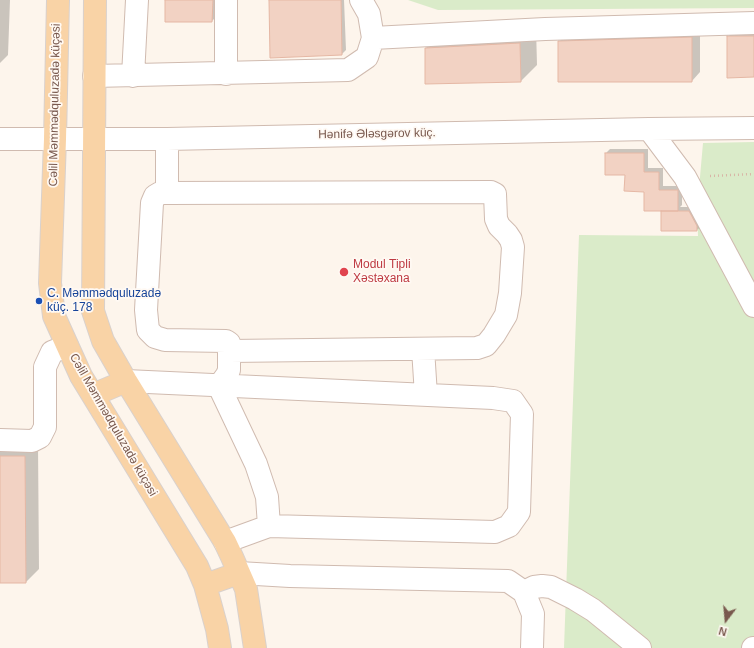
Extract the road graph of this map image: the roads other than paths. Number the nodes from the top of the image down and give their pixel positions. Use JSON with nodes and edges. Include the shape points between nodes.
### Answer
{"nodes":[{"id":1,"x":58,"y":0,"type":"edge"},
{"id":2,"x":95,"y":0,"type":"edge"},
{"id":3,"x":137,"y":0,"type":"edge"},
{"id":4,"x":226,"y":0,"type":"edge"},
{"id":5,"x":361,"y":0,"type":"edge"},
{"id":6,"x":754,"y":23,"type":"edge"},
{"id":7,"x":373,"y":38,"type":"junction"},
{"id":8,"x":226,"y":74,"type":"junction"},
{"id":9,"x":94,"y":76,"type":"junction"},
{"id":10,"x":133,"y":76,"type":"junction"},
{"id":11,"x":754,"y":128,"type":"edge"},
{"id":12,"x":649,"y":129,"type":"junction"},
{"id":13,"x":94,"y":138,"type":"junction"},
{"id":14,"x":0,"y":139,"type":"edge"},
{"id":15,"x":55,"y":139,"type":"junction"},
{"id":16,"x":167,"y":139,"type":"junction"},
{"id":17,"x":166,"y":193,"type":"junction"},
{"id":18,"x":754,"y":306,"type":"edge"},
{"id":19,"x":67,"y":346,"type":"junction"},
{"id":20,"x":423,"y":349,"type":"junction"},
{"id":21,"x":230,"y":351,"type":"junction"},
{"id":22,"x":126,"y":381,"type":"junction"},
{"id":23,"x":219,"y":386,"type":"junction"},
{"id":24,"x":93,"y":395,"type":"junction"},
{"id":25,"x":426,"y":395,"type":"junction"},
{"id":26,"x":0,"y":440,"type":"edge"},
{"id":27,"x":269,"y":526,"type":"junction"},
{"id":28,"x":225,"y":542,"type":"junction"},
{"id":29,"x":239,"y":573,"type":"junction"},
{"id":30,"x":205,"y":585,"type":"junction"},
{"id":31,"x":524,"y":592,"type":"junction"},
{"id":32,"x":220,"y":648,"type":"edge"},
{"id":33,"x":255,"y":648,"type":"edge"},
{"id":34,"x":532,"y":648,"type":"edge"},
{"id":35,"x":640,"y":648,"type":"edge"}],
"edges":[{"from":1,"to":15,"type":"main road","name":"Cəlil Məmmədquluzadə küçəsi"},
{"from":2,"to":9,"type":"main road"},
{"from":3,"to":10,"type":"street"},
{"from":4,"to":8,"type":"street"},
{"from":5,"to":7,"type":"street","via":[[369,14]]},
{"from":6,"to":7,"type":"street","via":[[544,29]]},
{"from":7,"to":8,"type":"street","via":[[367,57],[348,70]]},
{"from":8,"to":10,"type":"street"},
{"from":9,"to":10,"type":"street"},
{"from":9,"to":13,"type":"main road"},
{"from":11,"to":12,"type":"street","name":"Hənifə Ələsgərov küç."},
{"from":12,"to":16,"type":"street","name":"Hənifə Ələsgərov küç."},
{"from":12,"to":18,"type":"street","via":[[685,177]]},
{"from":13,"to":15,"type":"street","name":"Hənifə Ələsgərov küç."},
{"from":13,"to":16,"type":"street","name":"Hənifə Ələsgərov küç."},
{"from":13,"to":22,"type":"main road","via":[[93,311],[103,341]]},
{"from":14,"to":15,"type":"street","name":"Hənifə Ələsgərov küç."},
{"from":15,"to":19,"type":"main road","name":"Cəlil Məmmədquluzadə küçəsi","via":[[50,283],[54,316]]},
{"from":16,"to":17,"type":"street"},
{"from":17,"to":20,"type":"street","via":[[495,194],[496,219],[511,240],[513,248],[506,315],[486,345],[477,348]]},
{"from":17,"to":21,"type":"street","via":[[155,196],[152,203],[146,310],[148,330],[165,340],[226,341],[229,343]]},
{"from":19,"to":24,"type":"main road","name":"Cəlil Məmmədquluzadə küçəsi"},
{"from":19,"to":26,"type":"street","via":[[52,352],[45,367],[45,427],[40,437],[32,441]]},
{"from":20,"to":21,"type":"street"},
{"from":20,"to":25,"type":"street"},
{"from":21,"to":23,"type":"street","via":[[227,375]]},
{"from":22,"to":23,"type":"street"},
{"from":22,"to":24,"type":"main road"},
{"from":22,"to":28,"type":"main road"},
{"from":23,"to":25,"type":"street"},
{"from":23,"to":27,"type":"street","via":[[256,464],[267,497]]},
{"from":24,"to":30,"type":"main road","name":"Cəlil Məmmədquluzadə küçəsi","via":[[197,566]]},
{"from":25,"to":27,"type":"street","via":[[513,401],[522,414],[519,512],[510,526],[495,532]]},
{"from":27,"to":28,"type":"street"},
{"from":28,"to":29,"type":"main road"},
{"from":29,"to":30,"type":"main road"},
{"from":29,"to":31,"type":"street","via":[[508,581]]},
{"from":29,"to":33,"type":"main road","via":[[246,589]]},
{"from":30,"to":32,"type":"main road","name":"Cəlil Məmmədquluzadə küçəsi"},
{"from":31,"to":34,"type":"street","via":[[533,614]]},
{"from":31,"to":35,"type":"street","via":[[542,586],[563,593],[593,610]]}]}
